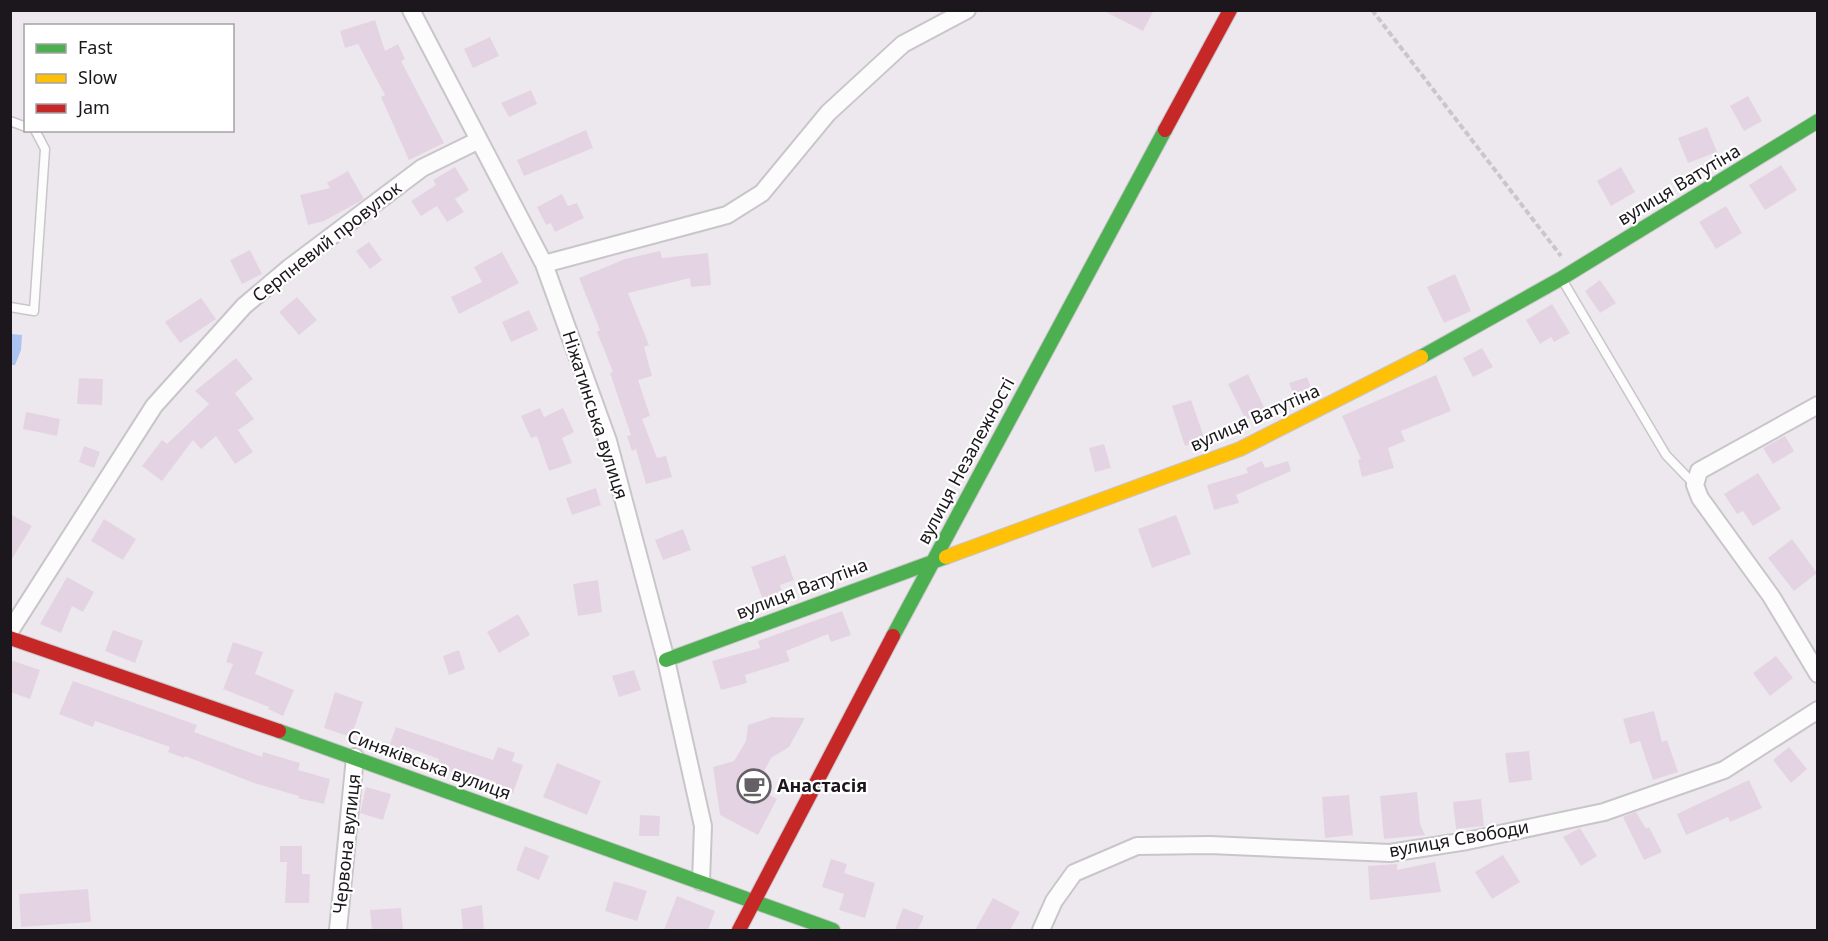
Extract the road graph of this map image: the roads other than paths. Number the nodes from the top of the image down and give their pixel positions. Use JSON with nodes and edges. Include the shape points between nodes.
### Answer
{"nodes":[{"id":1,"x":411,"y":10,"type":"edge"},
{"id":2,"x":967,"y":10,"type":"edge"},
{"id":3,"x":1230,"y":10,"type":"edge"},
{"id":4,"x":1818,"y":121,"type":"edge"},
{"id":5,"x":36,"y":132,"type":"edge"},
{"id":6,"x":477,"y":141,"type":"junction"},
{"id":7,"x":544,"y":264,"type":"junction"},
{"id":8,"x":1567,"y":274,"type":"junction"},
{"id":9,"x":10,"y":307,"type":"edge"},
{"id":10,"x":1818,"y":405,"type":"edge"},
{"id":11,"x":1695,"y":485,"type":"junction"},
{"id":12,"x":933,"y":560,"type":"junction"},
{"id":13,"x":10,"y":631,"type":"edge"},
{"id":14,"x":10,"y":638,"type":"edge"},
{"id":15,"x":666,"y":660,"type":"junction"},
{"id":16,"x":1818,"y":674,"type":"edge"},
{"id":17,"x":1818,"y":710,"type":"edge"},
{"id":18,"x":355,"y":757,"type":"junction"},
{"id":19,"x":701,"y":882,"type":"junction"},
{"id":20,"x":755,"y":901,"type":"junction"},
{"id":21,"x":338,"y":930,"type":"edge"},
{"id":22,"x":739,"y":930,"type":"edge"},
{"id":23,"x":833,"y":930,"type":"edge"},
{"id":24,"x":1041,"y":930,"type":"edge"}],
"edges":[{"from":1,"to":6,"type":"street","name":"Ніжатинська вулиця"},
{"from":2,"to":7,"type":"street","via":[[903,44],[828,113],[762,194],[727,215]]},
{"from":3,"to":12,"type":"street","name":"вулиця Незалежності"},
{"from":4,"to":8,"type":"street","name":"вулиця Ватутіна"},
{"from":5,"to":9,"type":"lane","via":[[45,148],[34,311]]},
{"from":6,"to":7,"type":"street","name":"Ніжатинська вулиця"},
{"from":6,"to":13,"type":"street","name":"Серпневий провулок","via":[[422,168],[244,306],[154,406]]},
{"from":7,"to":15,"type":"street","name":"Ніжатинська вулиця","via":[[608,441]]},
{"from":8,"to":11,"type":"lane","via":[[1666,455]]},
{"from":8,"to":12,"type":"street","name":"вулиця Ватутіна","via":[[1372,384],[1240,449]]},
{"from":10,"to":11,"type":"street","via":[[1699,471]]},
{"from":11,"to":16,"type":"street","via":[[1700,498],[1771,596]]},
{"from":12,"to":15,"type":"street","name":"вулиця Ватутіна"},
{"from":12,"to":20,"type":"street","name":"вулиця Незалежності"},
{"from":14,"to":18,"type":"street","name":"Синяківська вулиця"},
{"from":15,"to":19,"type":"street","name":"Ніжатинська вулиця","via":[[703,825]]},
{"from":17,"to":24,"type":"street","name":"вулиця Свободи","via":[[1724,770],[1604,812],[1467,841],[1390,853],[1210,845],[1137,846],[1074,873],[1054,901]]},
{"from":18,"to":19,"type":"street","name":"Синяківська вулиця"},
{"from":18,"to":21,"type":"street","name":"Червона вулиця"},
{"from":19,"to":20,"type":"street","name":"Синяківська вулиця"},
{"from":20,"to":22,"type":"street","name":"вулиця Незалежності"},
{"from":20,"to":23,"type":"street","name":"Синяківська вулиця"}]}
